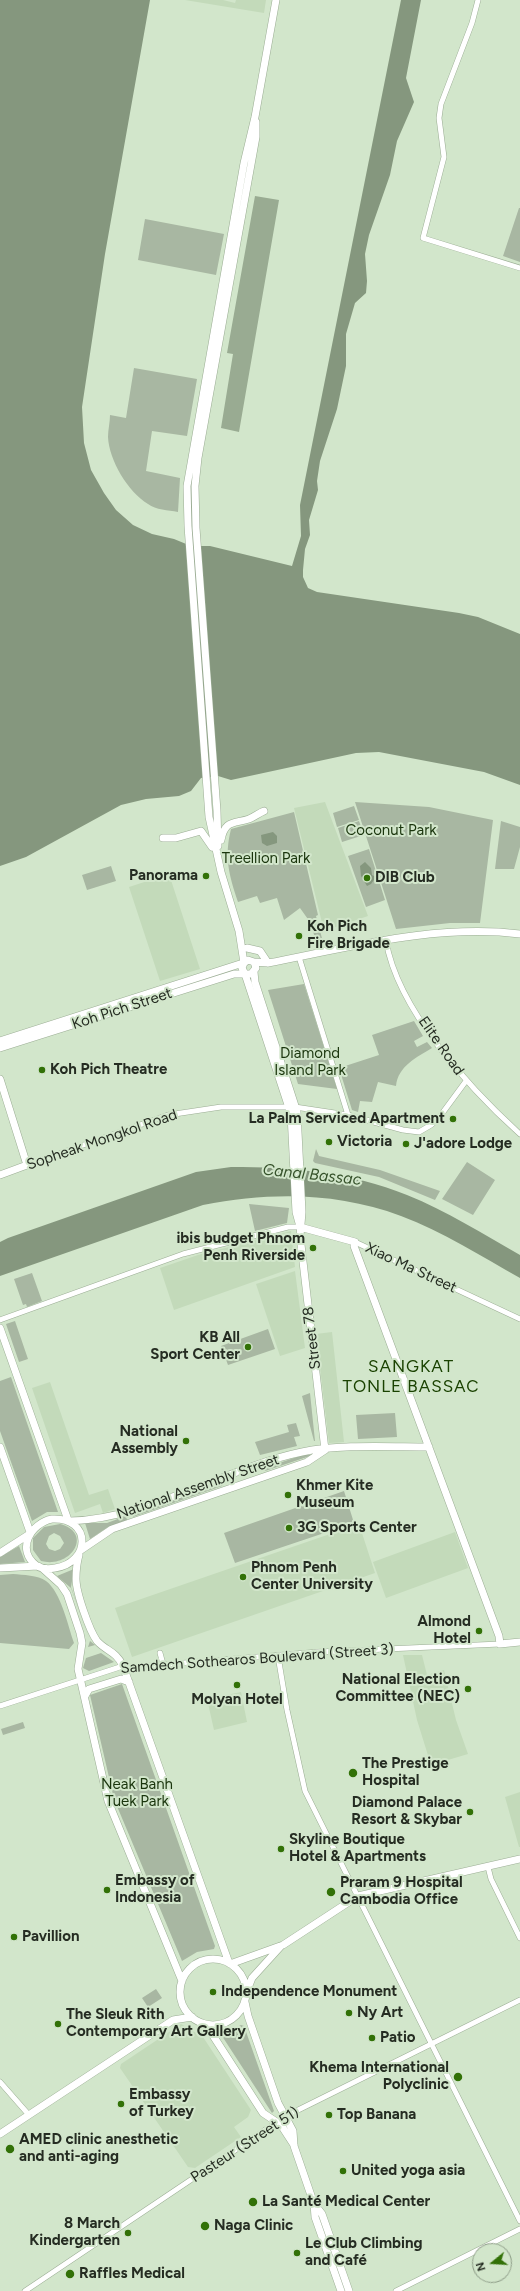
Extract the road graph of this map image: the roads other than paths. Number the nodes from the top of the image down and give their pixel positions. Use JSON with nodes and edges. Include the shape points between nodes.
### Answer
{"nodes":[{"id":1,"x":276,"y":0,"type":"edge"},
{"id":2,"x":478,"y":0,"type":"edge"},
{"id":3,"x":255,"y":118,"type":"junction"},
{"id":4,"x":520,"y":268,"type":"edge"},
{"id":5,"x":264,"y":811,"type":"dead end"},
{"id":6,"x":162,"y":838,"type":"dead end"},
{"id":7,"x":217,"y":856,"type":"junction"},
{"id":8,"x":239,"y":931,"type":"junction"},
{"id":9,"x":520,"y":934,"type":"edge"},
{"id":10,"x":386,"y":941,"type":"junction"},
{"id":11,"x":247,"y":948,"type":"junction"},
{"id":12,"x":299,"y":957,"type":"junction"},
{"id":13,"x":253,"y":962,"type":"junction"},
{"id":14,"x":243,"y":963,"type":"junction"},
{"id":15,"x":268,"y":963,"type":"junction"},
{"id":16,"x":255,"y":971,"type":"junction"},
{"id":17,"x":244,"y":973,"type":"junction"},
{"id":18,"x":0,"y":1041,"type":"edge"},
{"id":19,"x":0,"y":1048,"type":"edge"},
{"id":20,"x":0,"y":1079,"type":"edge"},
{"id":21,"x":466,"y":1081,"type":"junction"},
{"id":22,"x":292,"y":1106,"type":"junction"},
{"id":23,"x":348,"y":1115,"type":"junction"},
{"id":24,"x":520,"y":1134,"type":"edge"},
{"id":25,"x":27,"y":1165,"type":"junction"},
{"id":26,"x":0,"y":1175,"type":"edge"},
{"id":27,"x":300,"y":1227,"type":"junction"},
{"id":28,"x":355,"y":1242,"type":"junction"},
{"id":29,"x":520,"y":1319,"type":"edge"},
{"id":30,"x":0,"y":1320,"type":"edge"},
{"id":31,"x":0,"y":1328,"type":"edge"},
{"id":32,"x":0,"y":1447,"type":"edge"},
{"id":33,"x":429,"y":1447,"type":"junction"},
{"id":34,"x":325,"y":1450,"type":"junction"},
{"id":35,"x":69,"y":1521,"type":"junction"},
{"id":36,"x":29,"y":1534,"type":"junction"},
{"id":37,"x":0,"y":1553,"type":"edge"},
{"id":38,"x":80,"y":1553,"type":"junction"},
{"id":39,"x":40,"y":1567,"type":"junction"},
{"id":40,"x":0,"y":1568,"type":"edge"},
{"id":41,"x":520,"y":1642,"type":"edge"},
{"id":42,"x":500,"y":1644,"type":"junction"},
{"id":43,"x":160,"y":1653,"type":"dead end"},
{"id":44,"x":278,"y":1656,"type":"junction"},
{"id":45,"x":163,"y":1664,"type":"junction"},
{"id":46,"x":123,"y":1666,"type":"junction"},
{"id":47,"x":80,"y":1680,"type":"junction"},
{"id":48,"x":129,"y":1682,"type":"junction"},
{"id":49,"x":85,"y":1696,"type":"junction"},
{"id":50,"x":0,"y":1706,"type":"edge"},
{"id":51,"x":520,"y":1859,"type":"edge"},
{"id":52,"x":488,"y":1867,"type":"junction"},
{"id":53,"x":358,"y":1896,"type":"junction"},
{"id":54,"x":520,"y":1938,"type":"edge"},
{"id":55,"x":283,"y":1945,"type":"junction"},
{"id":56,"x":230,"y":1964,"type":"junction"},
{"id":57,"x":182,"y":1981,"type":"junction"},
{"id":58,"x":246,"y":1994,"type":"junction"},
{"id":59,"x":520,"y":2000,"type":"edge"},
{"id":60,"x":182,"y":2002,"type":"junction"},
{"id":61,"x":245,"y":2002,"type":"junction"},
{"id":62,"x":192,"y":2017,"type":"junction"},
{"id":63,"x":173,"y":2020,"type":"junction"},
{"id":64,"x":202,"y":2023,"type":"junction"},
{"id":65,"x":431,"y":2044,"type":"junction"},
{"id":66,"x":0,"y":2082,"type":"edge"},
{"id":67,"x":28,"y":2115,"type":"junction"},
{"id":68,"x":286,"y":2116,"type":"junction"},
{"id":69,"x":277,"y":2122,"type":"junction"},
{"id":70,"x":0,"y":2134,"type":"edge"},
{"id":71,"x":294,"y":2146,"type":"junction"},
{"id":72,"x":314,"y":2204,"type":"junction"},
{"id":73,"x":520,"y":2221,"type":"edge"},
{"id":74,"x":520,"y":2229,"type":"edge"},
{"id":75,"x":25,"y":2291,"type":"edge"},
{"id":76,"x":341,"y":2291,"type":"edge"},
{"id":77,"x":349,"y":2291,"type":"edge"},
{"id":78,"x":396,"y":2291,"type":"edge"}],
"edges":[{"from":1,"to":3,"type":"main road"},
{"from":2,"to":4,"type":"street","via":[[472,23],[441,104],[439,118],[444,157],[423,238]]},
{"from":3,"to":7,"type":"main road","via":[[256,137],[198,458],[195,509],[217,810]]},
{"from":3,"to":7,"type":"main road","via":[[244,163],[190,458],[187,509],[208,811]]},
{"from":5,"to":7,"type":"main road","via":[[226,826]]},
{"from":6,"to":7,"type":"main road","via":[[176,838],[201,831],[206,835]]},
{"from":7,"to":8,"type":"main road"},
{"from":8,"to":11,"type":"main road"},
{"from":8,"to":14,"type":"main road"},
{"from":9,"to":10,"type":"main road","via":[[445,932]]},
{"from":10,"to":12,"type":"main road"},
{"from":10,"to":21,"type":"street","name":"Elite Road","via":[[391,964],[402,987],[436,1042]]},
{"from":11,"to":13,"type":"main road"},
{"from":11,"to":15,"type":"main road","via":[[260,951]]},
{"from":12,"to":15,"type":"main road"},
{"from":12,"to":23,"type":"street"},
{"from":13,"to":14,"type":"main road","via":[[248,960]]},
{"from":13,"to":15,"type":"main road"},
{"from":13,"to":16,"type":"main road"},
{"from":14,"to":17,"type":"main road"},
{"from":14,"to":18,"type":"main road","name":"Koh Pich Street"},
{"from":15,"to":16,"type":"main road"},
{"from":16,"to":17,"type":"main road","via":[[250,974]]},
{"from":16,"to":22,"type":"main road","via":[[255,982]]},
{"from":17,"to":19,"type":"main road","name":"Koh Pich Street"},
{"from":17,"to":22,"type":"main road"},
{"from":20,"to":25,"type":"main road"},
{"from":21,"to":23,"type":"street","name":"Sopheak Mongkol Road","via":[[434,1122],[419,1132]]},
{"from":21,"to":24,"type":"street","name":"Elite Road"},
{"from":22,"to":23,"type":"street","name":"Sopheak Mongkol Road"},
{"from":22,"to":25,"type":"street","name":"Sopheak Mongkol Road","via":[[221,1107],[175,1113]]},
{"from":22,"to":27,"type":"main road","name":"Street 78"},
{"from":25,"to":26,"type":"main road","name":"Sopheak Mongkol Road"},
{"from":27,"to":28,"type":"main road","name":"Xiao Ma Street"},
{"from":27,"to":30,"type":"street","via":[[288,1227],[183,1254]]},
{"from":27,"to":34,"type":"main road","name":"Street 78"},
{"from":28,"to":29,"type":"street","name":"Xiao Ma Street"},
{"from":28,"to":33,"type":"main road","via":[[354,1246]]},
{"from":31,"to":35,"type":"main road"},
{"from":32,"to":36,"type":"main road"},
{"from":33,"to":34,"type":"main road","name":"National Assembly Street"},
{"from":33,"to":42,"type":"main road"},
{"from":34,"to":35,"type":"main road","name":"National Assembly Street","via":[[302,1452],[256,1466],[108,1518]]},
{"from":34,"to":38,"type":"main road","name":"National Assembly Street","via":[[307,1462],[112,1529]]},
{"from":35,"to":36,"type":"main road","via":[[46,1520]]},
{"from":35,"to":38,"type":"main road","via":[[81,1534]]},
{"from":36,"to":37,"type":"main road"},
{"from":36,"to":39,"type":"main road","via":[[28,1552]]},
{"from":38,"to":39,"type":"main road","via":[[63,1566],[52,1569]]},
{"from":38,"to":46,"type":"main road","via":[[77,1589],[92,1629],[98,1642],[116,1654]]},
{"from":39,"to":40,"type":"main road"},
{"from":39,"to":47,"type":"main road","via":[[61,1585],[78,1626],[82,1638],[77,1663]]},
{"from":41,"to":42,"type":"main road","name":"Samdech Sothearos Boulevard (Street 3)"},
{"from":42,"to":44,"type":"street","name":"Samdech Sothearos Boulevard (Street 3)"},
{"from":43,"to":45,"type":"street"},
{"from":44,"to":45,"type":"street","name":"Samdech Sothearos Boulevard (Street 3)"},
{"from":44,"to":53,"type":"street","via":[[305,1791]]},
{"from":45,"to":46,"type":"street","name":"Samdech Sothearos Boulevard (Street 3)"},
{"from":46,"to":47,"type":"street","name":"Samdech Sothearos Boulevard (Street 3)"},
{"from":46,"to":48,"type":"main road"},
{"from":47,"to":49,"type":"main road"},
{"from":47,"to":50,"type":"street","name":"Samdech Sothearos Boulevard (Street 3)"},
{"from":48,"to":49,"type":"main road","via":[[121,1679],[90,1689]]},
{"from":48,"to":56,"type":"main road"},
{"from":49,"to":57,"type":"main road","via":[[108,1801]]},
{"from":51,"to":52,"type":"main road"},
{"from":52,"to":53,"type":"main road"},
{"from":52,"to":54,"type":"street","via":[[491,1879]]},
{"from":53,"to":55,"type":"main road"},
{"from":53,"to":65,"type":"street"},
{"from":55,"to":56,"type":"main road"},
{"from":55,"to":58,"type":"main road","via":[[252,1978]]},
{"from":56,"to":57,"type":"main road","via":[[212,1959],[200,1962]]},
{"from":56,"to":58,"type":"main road","via":[[244,1981]]},
{"from":57,"to":60,"type":"main road"},
{"from":58,"to":61,"type":"main road"},
{"from":59,"to":65,"type":"street","name":"Pasteur (Street 51)"},
{"from":60,"to":62,"type":"main road"},
{"from":60,"to":63,"type":"main road"},
{"from":61,"to":64,"type":"main road","via":[[239,2012],[226,2022]]},
{"from":61,"to":68,"type":"main road","via":[[278,2103]]},
{"from":62,"to":63,"type":"main road"},
{"from":62,"to":64,"type":"main road"},
{"from":63,"to":67,"type":"main road"},
{"from":64,"to":69,"type":"main road","via":[[212,2034],[262,2113]]},
{"from":65,"to":68,"type":"street","name":"Pasteur (Street 51)"},
{"from":65,"to":73,"type":"street"},
{"from":66,"to":67,"type":"street"},
{"from":67,"to":70,"type":"main road"},
{"from":68,"to":69,"type":"street","name":"Pasteur (Street 51)"},
{"from":68,"to":71,"type":"main road","via":[[293,2131]]},
{"from":69,"to":71,"type":"main road"},
{"from":69,"to":75,"type":"street","name":"Pasteur (Street 51)"},
{"from":71,"to":72,"type":"main road"},
{"from":72,"to":76,"type":"main road","via":[[315,2217]]},
{"from":72,"to":77,"type":"main road","via":[[322,2214]]},
{"from":74,"to":78,"type":"street"}]}
